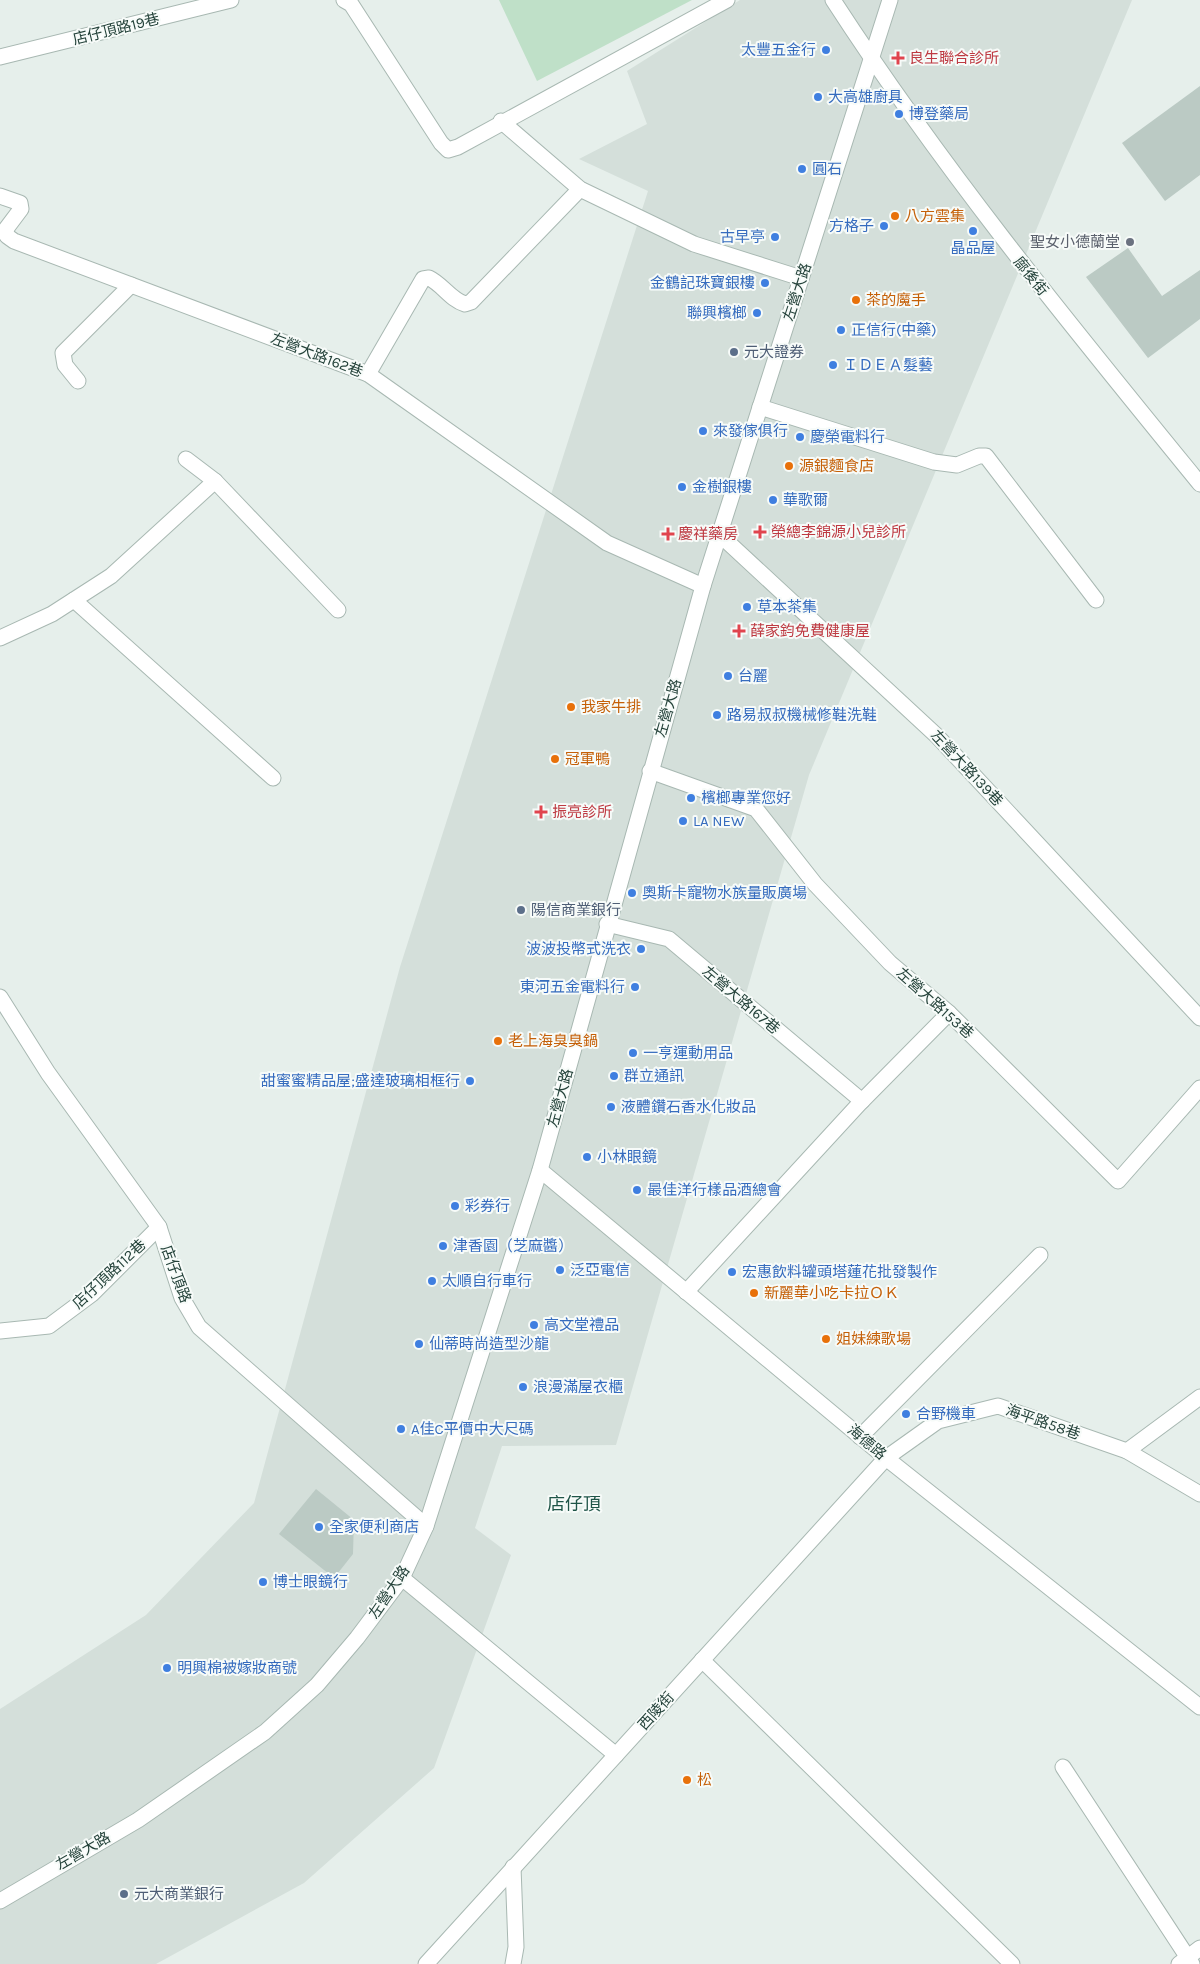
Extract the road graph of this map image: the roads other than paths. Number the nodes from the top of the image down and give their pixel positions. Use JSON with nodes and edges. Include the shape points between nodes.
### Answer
{"nodes":[{"id":1,"x":231,"y":0,"type":"edge"},
{"id":2,"x":344,"y":0,"type":"edge"},
{"id":3,"x":727,"y":0,"type":"edge"},
{"id":4,"x":833,"y":0,"type":"edge"},
{"id":5,"x":890,"y":0,"type":"edge"},
{"id":6,"x":0,"y":57,"type":"edge"},
{"id":7,"x":872,"y":60,"type":"junction"},
{"id":8,"x":501,"y":122,"type":"junction"},
{"id":9,"x":580,"y":189,"type":"junction"},
{"id":10,"x":0,"y":196,"type":"edge"},
{"id":11,"x":801,"y":278,"type":"junction"},
{"id":12,"x":131,"y":285,"type":"junction"},
{"id":13,"x":368,"y":374,"type":"junction"},
{"id":14,"x":78,"y":381,"type":"dead end"},
{"id":15,"x":760,"y":407,"type":"junction"},
{"id":16,"x":186,"y":459,"type":"dead end"},
{"id":17,"x":214,"y":481,"type":"junction"},
{"id":18,"x":1200,"y":484,"type":"edge"},
{"id":19,"x":719,"y":534,"type":"junction"},
{"id":20,"x":703,"y":586,"type":"junction"},
{"id":21,"x":74,"y":600,"type":"junction"},
{"id":22,"x":1096,"y":600,"type":"dead end"},
{"id":23,"x":338,"y":610,"type":"dead end"},
{"id":24,"x":0,"y":638,"type":"edge"},
{"id":25,"x":650,"y":771,"type":"junction"},
{"id":26,"x":273,"y":778,"type":"dead end"},
{"id":27,"x":607,"y":924,"type":"junction"},
{"id":28,"x":0,"y":997,"type":"edge"},
{"id":29,"x":949,"y":1013,"type":"junction"},
{"id":30,"x":1200,"y":1018,"type":"edge"},
{"id":31,"x":1200,"y":1088,"type":"edge"},
{"id":32,"x":862,"y":1101,"type":"junction"},
{"id":33,"x":540,"y":1170,"type":"junction"},
{"id":34,"x":159,"y":1227,"type":"junction"},
{"id":35,"x":1040,"y":1255,"type":"dead end"},
{"id":36,"x":686,"y":1292,"type":"junction"},
{"id":37,"x":0,"y":1331,"type":"edge"},
{"id":38,"x":1200,"y":1397,"type":"edge"},
{"id":39,"x":860,"y":1437,"type":"junction"},
{"id":40,"x":1127,"y":1451,"type":"junction"},
{"id":41,"x":886,"y":1458,"type":"junction"},
{"id":42,"x":1200,"y":1494,"type":"edge"},
{"id":43,"x":426,"y":1526,"type":"junction"},
{"id":44,"x":402,"y":1578,"type":"junction"},
{"id":45,"x":702,"y":1660,"type":"junction"},
{"id":46,"x":1200,"y":1707,"type":"edge"},
{"id":47,"x":616,"y":1754,"type":"junction"},
{"id":48,"x":1062,"y":1767,"type":"dead end"},
{"id":49,"x":513,"y":1867,"type":"junction"},
{"id":50,"x":0,"y":1901,"type":"edge"},
{"id":51,"x":1200,"y":1948,"type":"edge"},
{"id":52,"x":1186,"y":1962,"type":"edge"},
{"id":53,"x":426,"y":1964,"type":"edge"},
{"id":54,"x":513,"y":1964,"type":"edge"},
{"id":55,"x":1012,"y":1964,"type":"edge"}],
"edges":[{"from":1,"to":6,"type":"street","name":"店仔頂路19巷"},
{"from":2,"to":8,"type":"street","via":[[350,4],[448,150]]},
{"from":3,"to":8,"type":"street"},
{"from":4,"to":7,"type":"street","name":"廍後街"},
{"from":5,"to":7,"type":"street","name":"左營大路"},
{"from":7,"to":11,"type":"street","name":"左營大路"},
{"from":7,"to":18,"type":"street","name":"廍後街","via":[[1016,258]]},
{"from":8,"to":9,"type":"street"},
{"from":9,"to":11,"type":"street","via":[[694,244]]},
{"from":9,"to":13,"type":"street","via":[[470,302],[459,302],[434,280],[423,280]]},
{"from":10,"to":12,"type":"street","name":"左營大路162巷","via":[[20,204],[21,209],[6,229],[7,236],[14,241]]},
{"from":11,"to":15,"type":"street","name":"左營大路"},
{"from":12,"to":13,"type":"street","name":"左營大路162巷"},
{"from":12,"to":14,"type":"street","via":[[63,353],[64,365]]},
{"from":13,"to":20,"type":"street","name":"左營大路162巷","via":[[607,542]]},
{"from":15,"to":19,"type":"street","name":"左營大路"},
{"from":15,"to":22,"type":"street","via":[[934,462],[957,465],[986,456]]},
{"from":16,"to":17,"type":"street"},
{"from":17,"to":21,"type":"street","via":[[111,576]]},
{"from":17,"to":23,"type":"street"},
{"from":19,"to":20,"type":"street","name":"左營大路"},
{"from":19,"to":30,"type":"street","name":"左營大路139巷","via":[[938,736]]},
{"from":20,"to":25,"type":"street","name":"左營大路"},
{"from":21,"to":24,"type":"street"},
{"from":21,"to":26,"type":"street"},
{"from":25,"to":27,"type":"street","name":"左營大路"},
{"from":25,"to":29,"type":"street","name":"左營大路153巷","via":[[756,809],[815,884],[890,963]]},
{"from":27,"to":32,"type":"street","name":"左營大路167巷","via":[[669,940]]},
{"from":27,"to":33,"type":"street","name":"左營大路"},
{"from":28,"to":34,"type":"street","name":"店仔頂路","via":[[48,1073]]},
{"from":29,"to":31,"type":"street","name":"左營大路153巷","via":[[1118,1181]]},
{"from":29,"to":32,"type":"street"},
{"from":32,"to":36,"type":"street"},
{"from":33,"to":36,"type":"street","name":"海德路"},
{"from":33,"to":43,"type":"street","name":"左營大路"},
{"from":34,"to":37,"type":"street","name":"店仔頂路112巷","via":[[92,1294],[50,1326]]},
{"from":34,"to":43,"type":"street","name":"店仔頂路","via":[[182,1298],[199,1327]]},
{"from":35,"to":39,"type":"street"},
{"from":36,"to":39,"type":"street","name":"海德路"},
{"from":38,"to":40,"type":"street"},
{"from":39,"to":41,"type":"street","name":"海德路"},
{"from":40,"to":41,"type":"street","name":"海平路58巷","via":[[998,1406],[938,1421]]},
{"from":40,"to":42,"type":"street","name":"海平路58巷"},
{"from":41,"to":45,"type":"street","name":"西陵街"},
{"from":41,"to":46,"type":"street","name":"海德路"},
{"from":43,"to":44,"type":"street","name":"左營大路"},
{"from":44,"to":47,"type":"street"},
{"from":44,"to":50,"type":"street","name":"左營大路","via":[[317,1685],[265,1732],[138,1820]]},
{"from":45,"to":47,"type":"street","name":"西陵街"},
{"from":45,"to":55,"type":"street"},
{"from":47,"to":49,"type":"street","name":"西陵街"},
{"from":48,"to":52,"type":"street"},
{"from":49,"to":53,"type":"street","name":"西陵街"},
{"from":49,"to":54,"type":"street","via":[[516,1947]]},
{"from":51,"to":52,"type":"street"}]}
